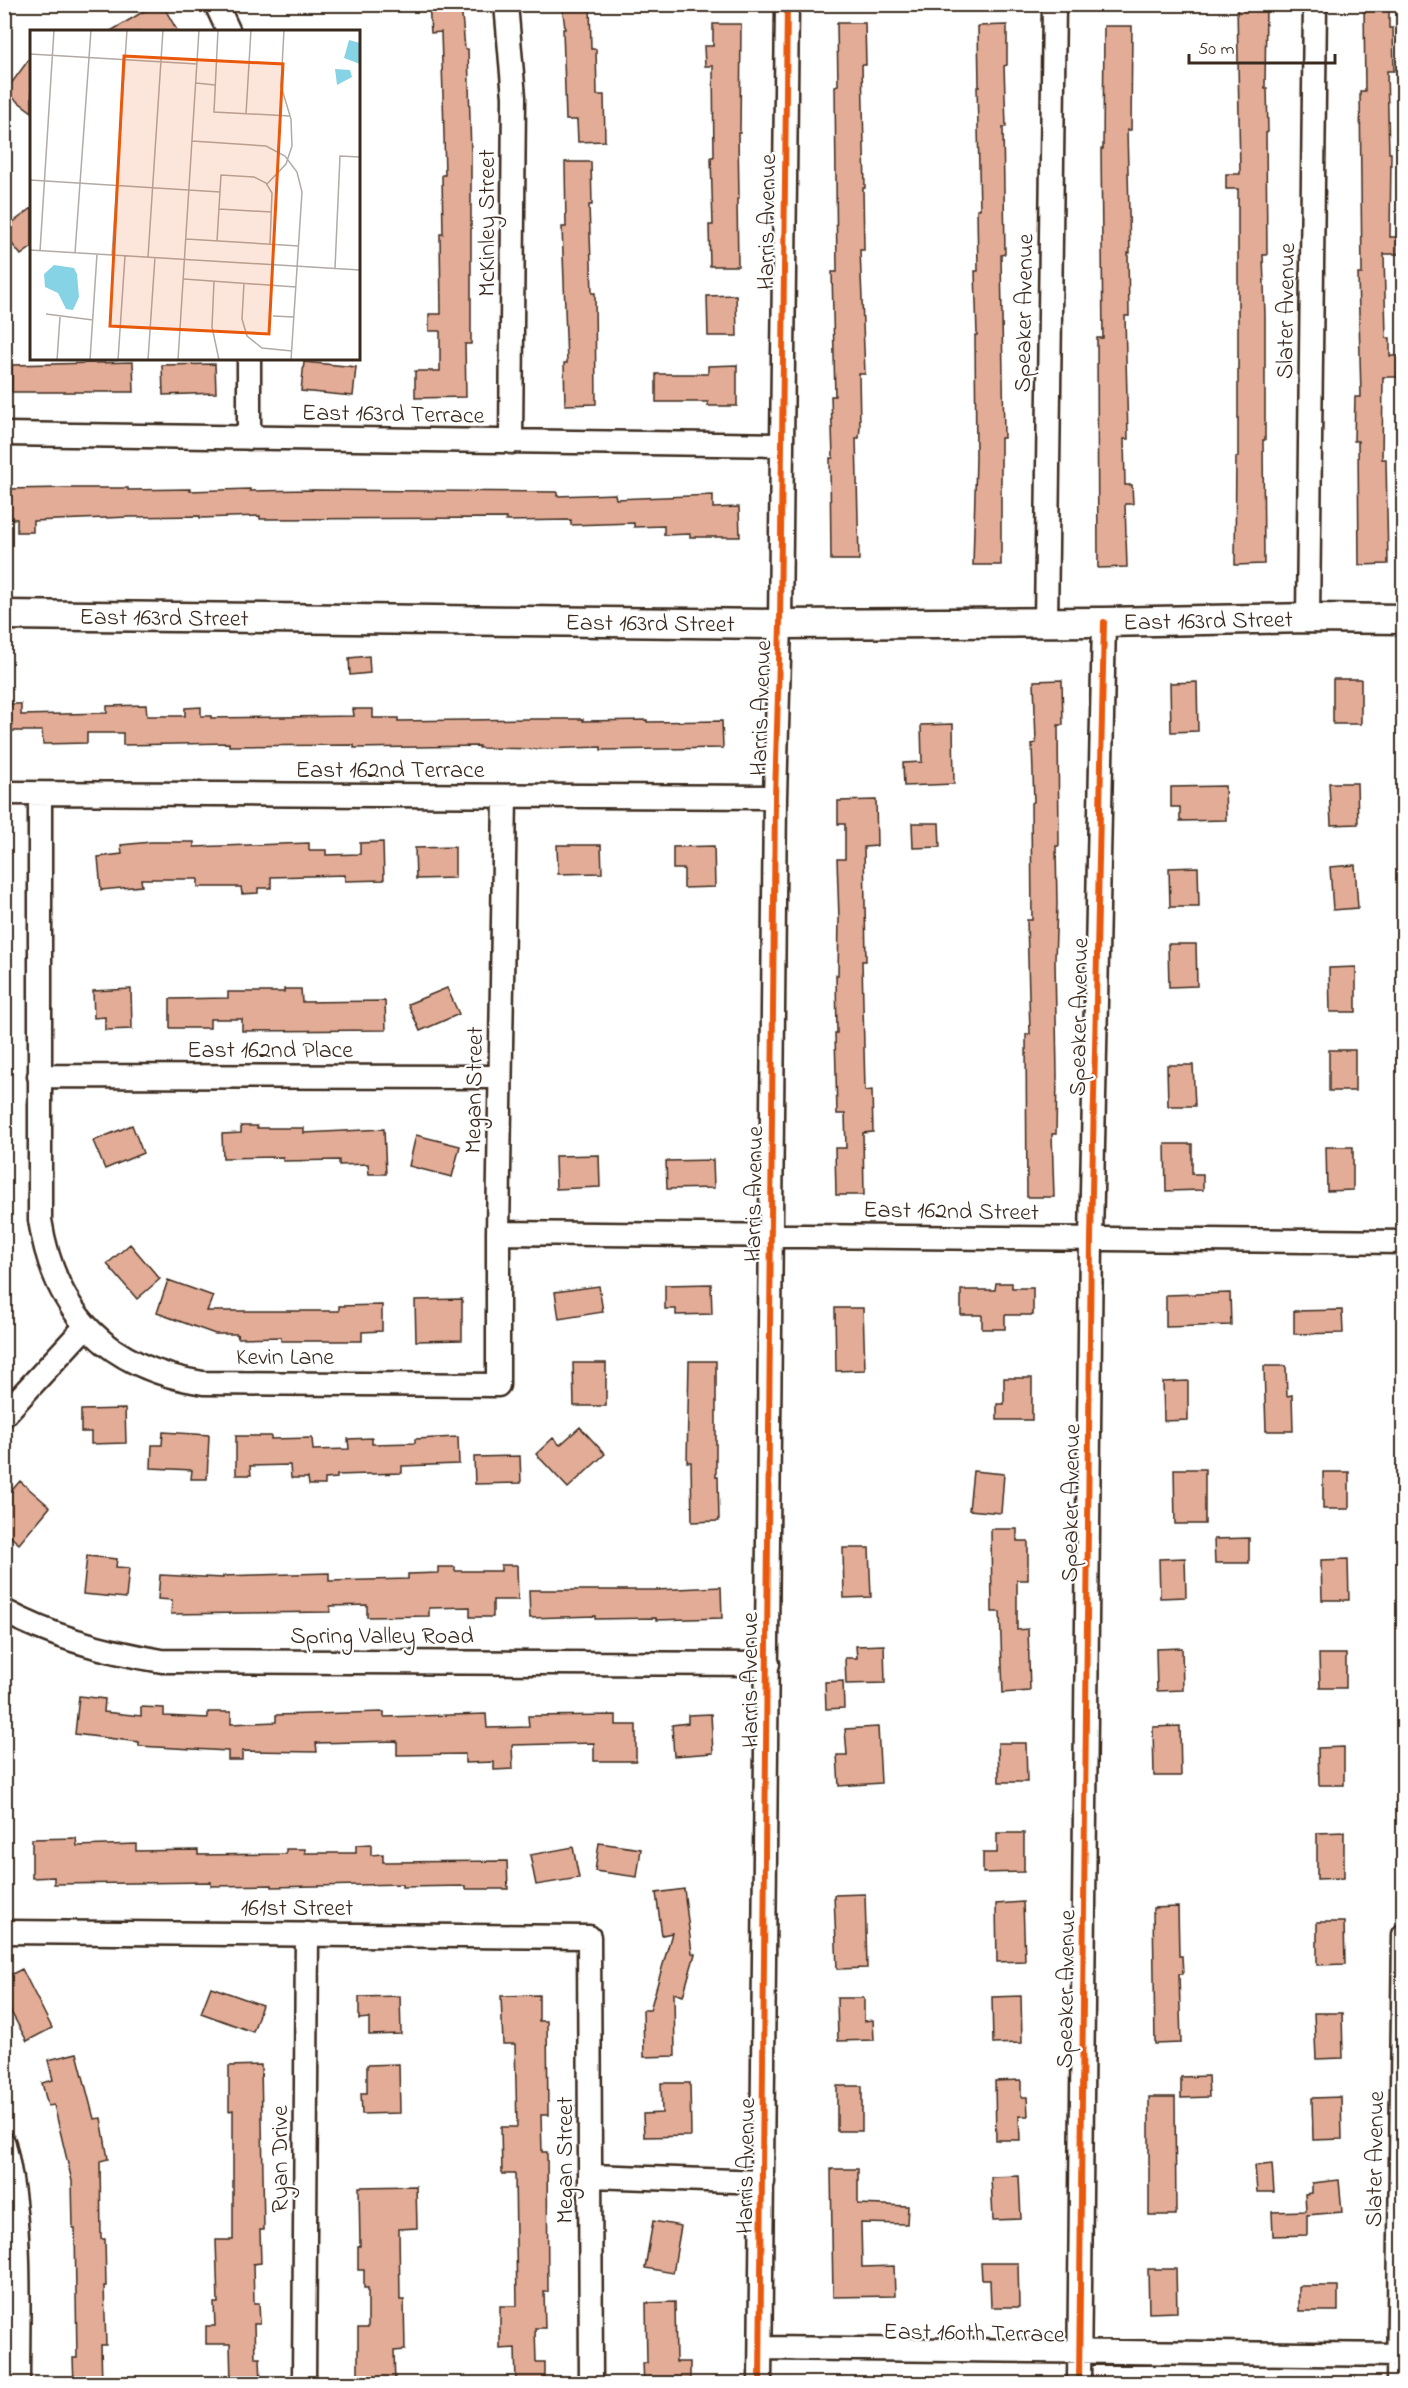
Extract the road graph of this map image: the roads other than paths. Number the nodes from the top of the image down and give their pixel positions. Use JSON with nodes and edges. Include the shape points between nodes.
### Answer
{"nodes":[{"id":1,"x":216,"y":4,"type":"edge"},
{"id":2,"x":506,"y":4,"type":"edge"},
{"id":3,"x":788,"y":4,"type":"edge"},
{"id":4,"x":1054,"y":4,"type":"edge"},
{"id":5,"x":1316,"y":4,"type":"edge"},
{"id":6,"x":228,"y":30,"type":"edge"},
{"id":7,"x":249,"y":360,"type":"edge"},
{"id":8,"x":4,"y":434,"type":"edge"},
{"id":9,"x":249,"y":438,"type":"junction"},
{"id":10,"x":511,"y":442,"type":"junction"},
{"id":11,"x":781,"y":445,"type":"junction"},
{"id":12,"x":4,"y":615,"type":"edge"},
{"id":13,"x":1308,"y":618,"type":"junction"},
{"id":14,"x":1404,"y":619,"type":"edge"},
{"id":15,"x":1104,"y":622,"type":"junction"},
{"id":16,"x":1046,"y":623,"type":"junction"},
{"id":17,"x":780,"y":624,"type":"junction"},
{"id":18,"x":4,"y":794,"type":"edge"},
{"id":19,"x":39,"y":794,"type":"junction"},
{"id":20,"x":505,"y":797,"type":"junction"},
{"id":21,"x":775,"y":797,"type":"junction"},
{"id":22,"x":39,"y":1076,"type":"junction"},
{"id":23,"x":500,"y":1077,"type":"junction"},
{"id":24,"x":498,"y":1233,"type":"junction"},
{"id":25,"x":771,"y":1235,"type":"junction"},
{"id":26,"x":1091,"y":1239,"type":"junction"},
{"id":27,"x":1404,"y":1242,"type":"edge"},
{"id":28,"x":86,"y":1326,"type":"junction"},
{"id":29,"x":498,"y":1385,"type":"joint"},
{"id":30,"x":4,"y":1415,"type":"edge"},
{"id":31,"x":4,"y":1611,"type":"edge"},
{"id":32,"x":768,"y":1664,"type":"junction"},
{"id":33,"x":4,"y":1932,"type":"edge"},
{"id":34,"x":307,"y":1934,"type":"junction"},
{"id":35,"x":1404,"y":1935,"type":"edge"},
{"id":36,"x":590,"y":1937,"type":"joint"},
{"id":37,"x":4,"y":2144,"type":"edge"},
{"id":38,"x":591,"y":2176,"type":"junction"},
{"id":39,"x":763,"y":2182,"type":"junction"},
{"id":40,"x":760,"y":2348,"type":"junction"},
{"id":41,"x":1079,"y":2351,"type":"junction"},
{"id":42,"x":1401,"y":2355,"type":"edge"},
{"id":43,"x":18,"y":2384,"type":"edge"},
{"id":44,"x":304,"y":2384,"type":"edge"},
{"id":45,"x":591,"y":2384,"type":"edge"},
{"id":46,"x":760,"y":2384,"type":"edge"},
{"id":47,"x":1079,"y":2384,"type":"edge"},
{"id":48,"x":1398,"y":2384,"type":"edge"}],
"edges":[{"from":1,"to":6,"type":"street"},
{"from":2,"to":10,"type":"street","name":"McKinley Street","via":[[514,97]]},
{"from":3,"to":11,"type":"street","name":"Harris Avenue"},
{"from":4,"to":16,"type":"street","name":"Speaker Avenue"},
{"from":5,"to":13,"type":"street","name":"Slater Avenue"},
{"from":7,"to":9,"type":"street"},
{"from":8,"to":9,"type":"street","name":"East 163rd Terrace"},
{"from":9,"to":10,"type":"street","name":"East 163rd Terrace"},
{"from":10,"to":11,"type":"street","name":"East 163rd Terrace"},
{"from":11,"to":17,"type":"street","name":"Harris Avenue"},
{"from":12,"to":17,"type":"street","name":"East 163rd Street"},
{"from":13,"to":14,"type":"street","name":"East 163rd Street"},
{"from":13,"to":15,"type":"street","name":"East 163rd Street"},
{"from":15,"to":16,"type":"street","name":"East 163rd Street"},
{"from":15,"to":26,"type":"street","name":"Speaker Avenue"},
{"from":16,"to":17,"type":"street","name":"East 163rd Street"},
{"from":17,"to":21,"type":"street","name":"Harris Avenue"},
{"from":18,"to":19,"type":"street","name":"East 162nd Terrace"},
{"from":19,"to":20,"type":"street","name":"East 162nd Terrace"},
{"from":19,"to":22,"type":"street","name":"Kevin Lane"},
{"from":20,"to":21,"type":"street","name":"East 162nd Terrace"},
{"from":20,"to":23,"type":"street","name":"Megan Street"},
{"from":21,"to":25,"type":"street","name":"Harris Avenue"},
{"from":22,"to":23,"type":"street","name":"East 162nd Place"},
{"from":22,"to":28,"type":"street","name":"Kevin Lane","via":[[40,1220],[44,1247],[67,1301]]},
{"from":23,"to":24,"type":"street","name":"Megan Street"},
{"from":24,"to":25,"type":"street","name":"East 162nd Street"},
{"from":24,"to":29,"type":"street","name":"Megan Street"},
{"from":25,"to":26,"type":"street","name":"East 162nd Street"},
{"from":25,"to":32,"type":"street","name":"Harris Avenue"},
{"from":26,"to":27,"type":"street","name":"East 162nd Street"},
{"from":26,"to":41,"type":"street","name":"Speaker Avenue"},
{"from":28,"to":29,"type":"street","name":"Kevin Lane","via":[[119,1354],[146,1369],[203,1383]]},
{"from":28,"to":30,"type":"street"},
{"from":31,"to":32,"type":"street","name":"Spring Valley Road","via":[[73,1641],[162,1661]]},
{"from":32,"to":39,"type":"street","name":"Harris Avenue"},
{"from":33,"to":34,"type":"street","name":"161st Street"},
{"from":34,"to":36,"type":"street","name":"161st Street"},
{"from":34,"to":44,"type":"street","name":"Ryan Drive"},
{"from":35,"to":42,"type":"street","name":"Slater Avenue"},
{"from":36,"to":38,"type":"street","name":"Megan Street"},
{"from":37,"to":43,"type":"street","via":[[14,2196],[18,2251]]},
{"from":38,"to":39,"type":"street"},
{"from":38,"to":45,"type":"street","name":"Megan Street"},
{"from":39,"to":40,"type":"street","name":"Harris Avenue"},
{"from":40,"to":41,"type":"street","name":"East 160th Terrace"},
{"from":40,"to":46,"type":"street","name":"Harris Avenue"},
{"from":41,"to":42,"type":"street","name":"East 160th Terrace"},
{"from":41,"to":47,"type":"street","name":"Speaker Avenue"},
{"from":42,"to":48,"type":"street","name":"Slater Avenue"}]}
